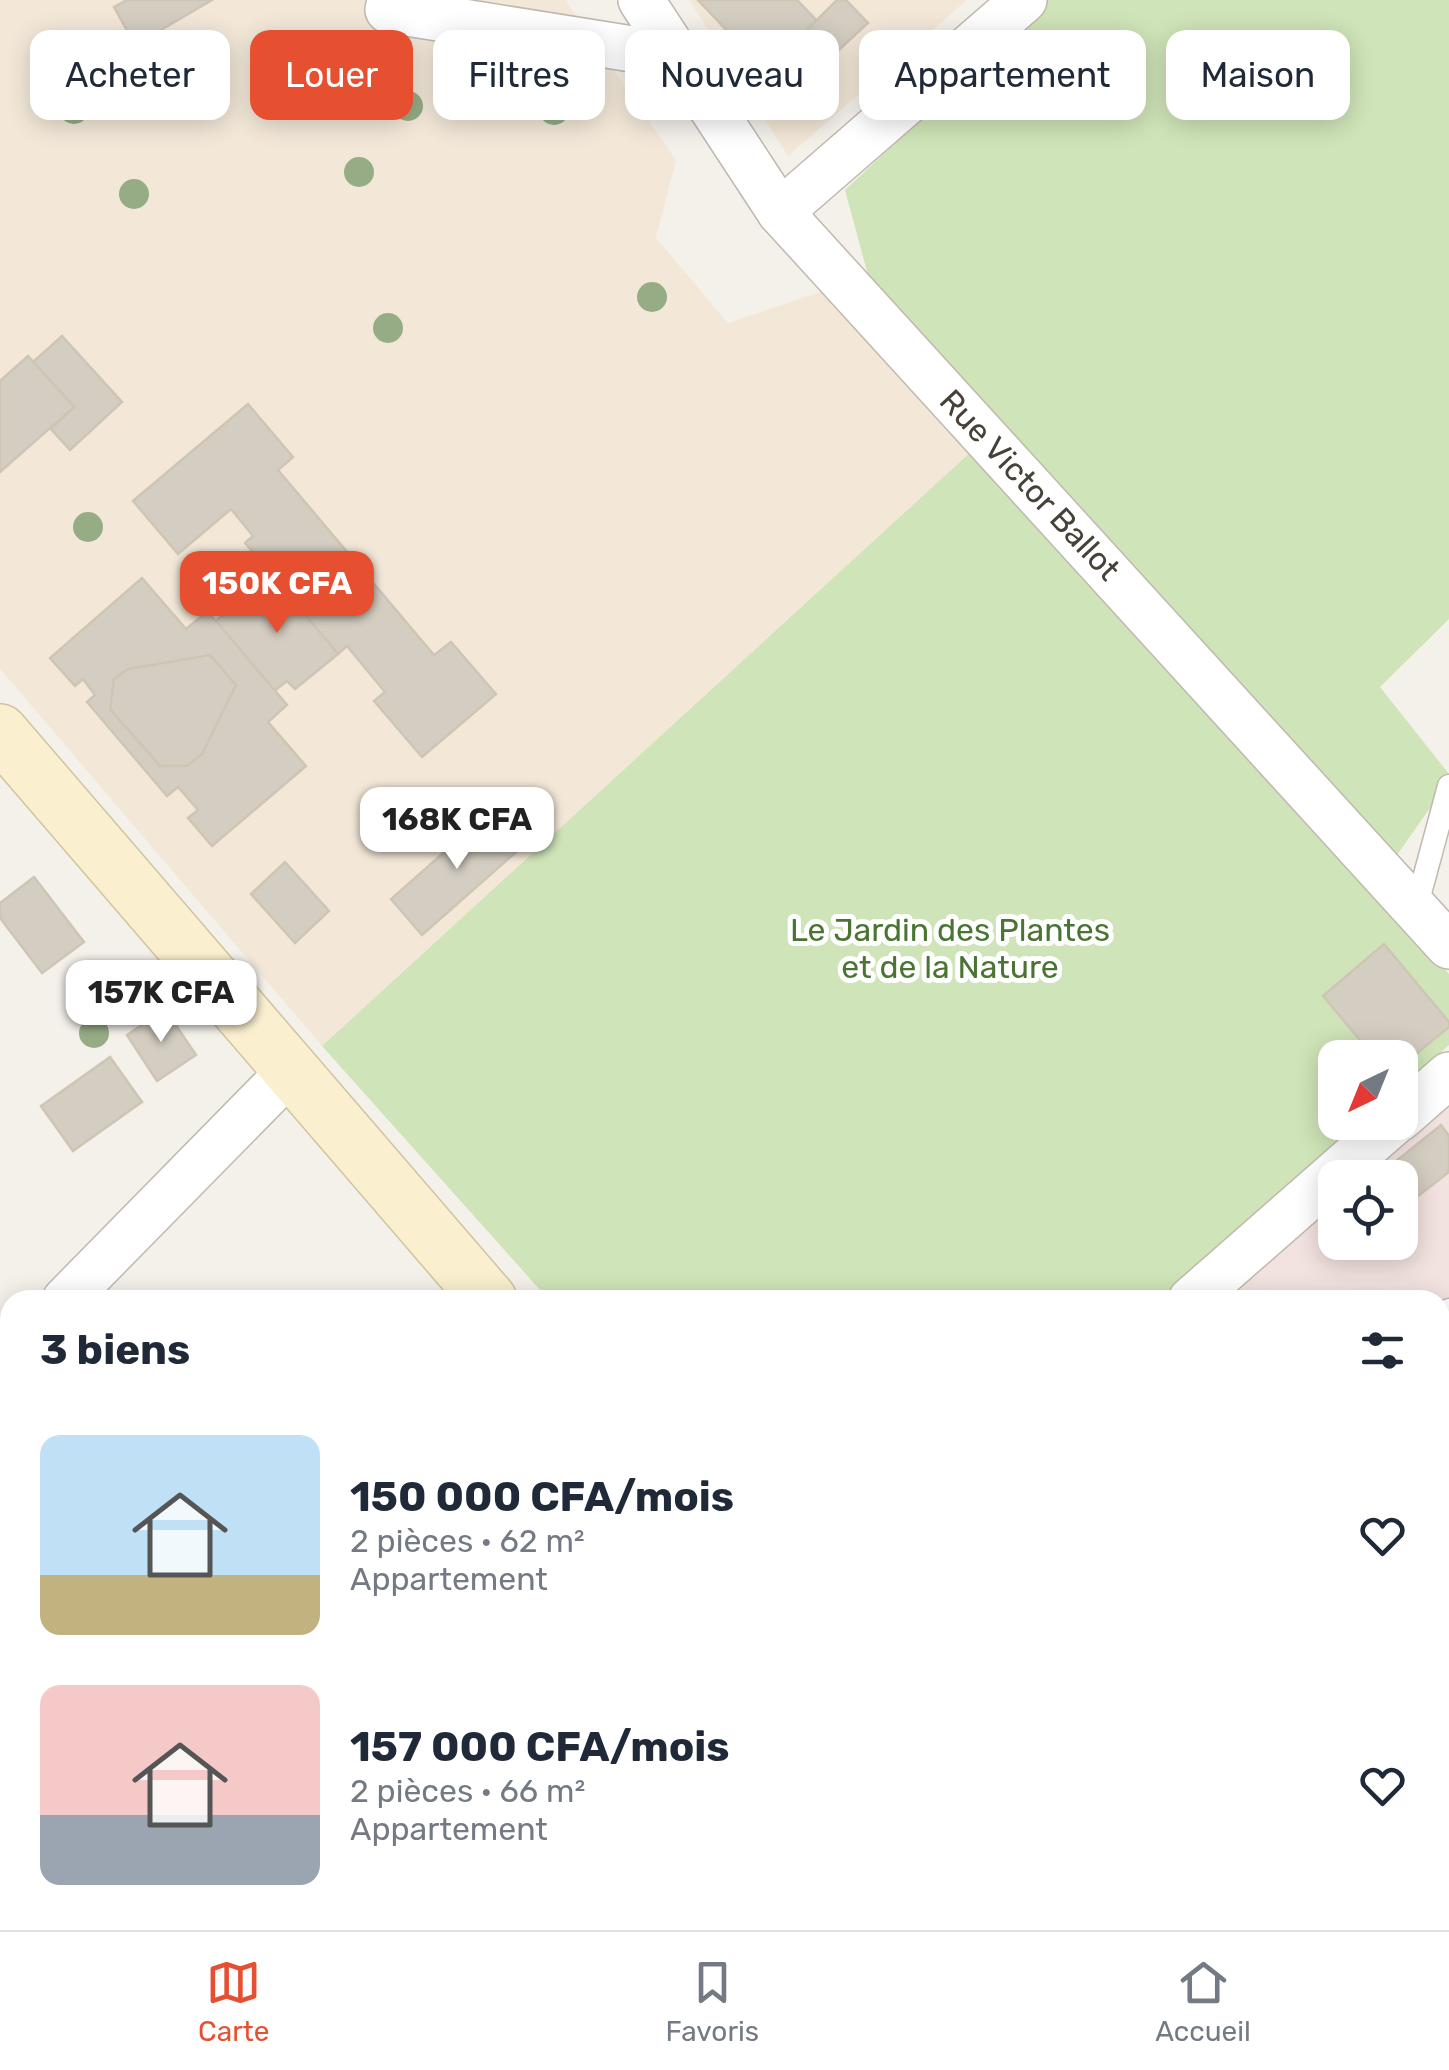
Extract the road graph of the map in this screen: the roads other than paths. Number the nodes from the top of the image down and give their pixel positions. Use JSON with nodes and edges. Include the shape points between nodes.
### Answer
{"nodes":[{"id":1,"x":390,"y":0,"type":"edge"},
{"id":2,"x":640,"y":0,"type":"edge"},
{"id":3,"x":1024,"y":0,"type":"edge"},
{"id":4,"x":659,"y":30,"type":"edge"},
{"id":5,"x":625,"y":48,"type":"edge"},
{"id":6,"x":719,"y":120,"type":"edge"},
{"id":7,"x":780,"y":212,"type":"junction"},
{"id":8,"x":0,"y":732,"type":"edge"},
{"id":9,"x":1449,"y":786,"type":"edge"},
{"id":10,"x":1416,"y":908,"type":"junction"},
{"id":11,"x":1449,"y":946,"type":"edge"},
{"id":12,"x":290,"y":1071,"type":"junction"},
{"id":13,"x":1449,"y":1075,"type":"edge"},
{"id":14,"x":1418,"y":1102,"type":"edge"},
{"id":15,"x":1373,"y":1140,"type":"edge"},
{"id":16,"x":75,"y":1290,"type":"edge"},
{"id":17,"x":480,"y":1290,"type":"edge"},
{"id":18,"x":1202,"y":1290,"type":"edge"}],
"edges":[{"from":1,"to":5,"type":"street","via":[[388,10]]},
{"from":2,"to":4,"type":"street","name":"Rue Victor Ballot"},
{"from":3,"to":7,"type":"street"},
{"from":6,"to":7,"type":"street","name":"Rue Victor Ballot"},
{"from":7,"to":10,"type":"street","name":"Rue Victor Ballot"},
{"from":8,"to":12,"type":"main road"},
{"from":9,"to":10,"type":"lane"},
{"from":10,"to":11,"type":"street","name":"Rue Victor Ballot"},
{"from":12,"to":16,"type":"street"},
{"from":12,"to":17,"type":"main road"},
{"from":13,"to":14,"type":"street"},
{"from":15,"to":18,"type":"street"}]}
